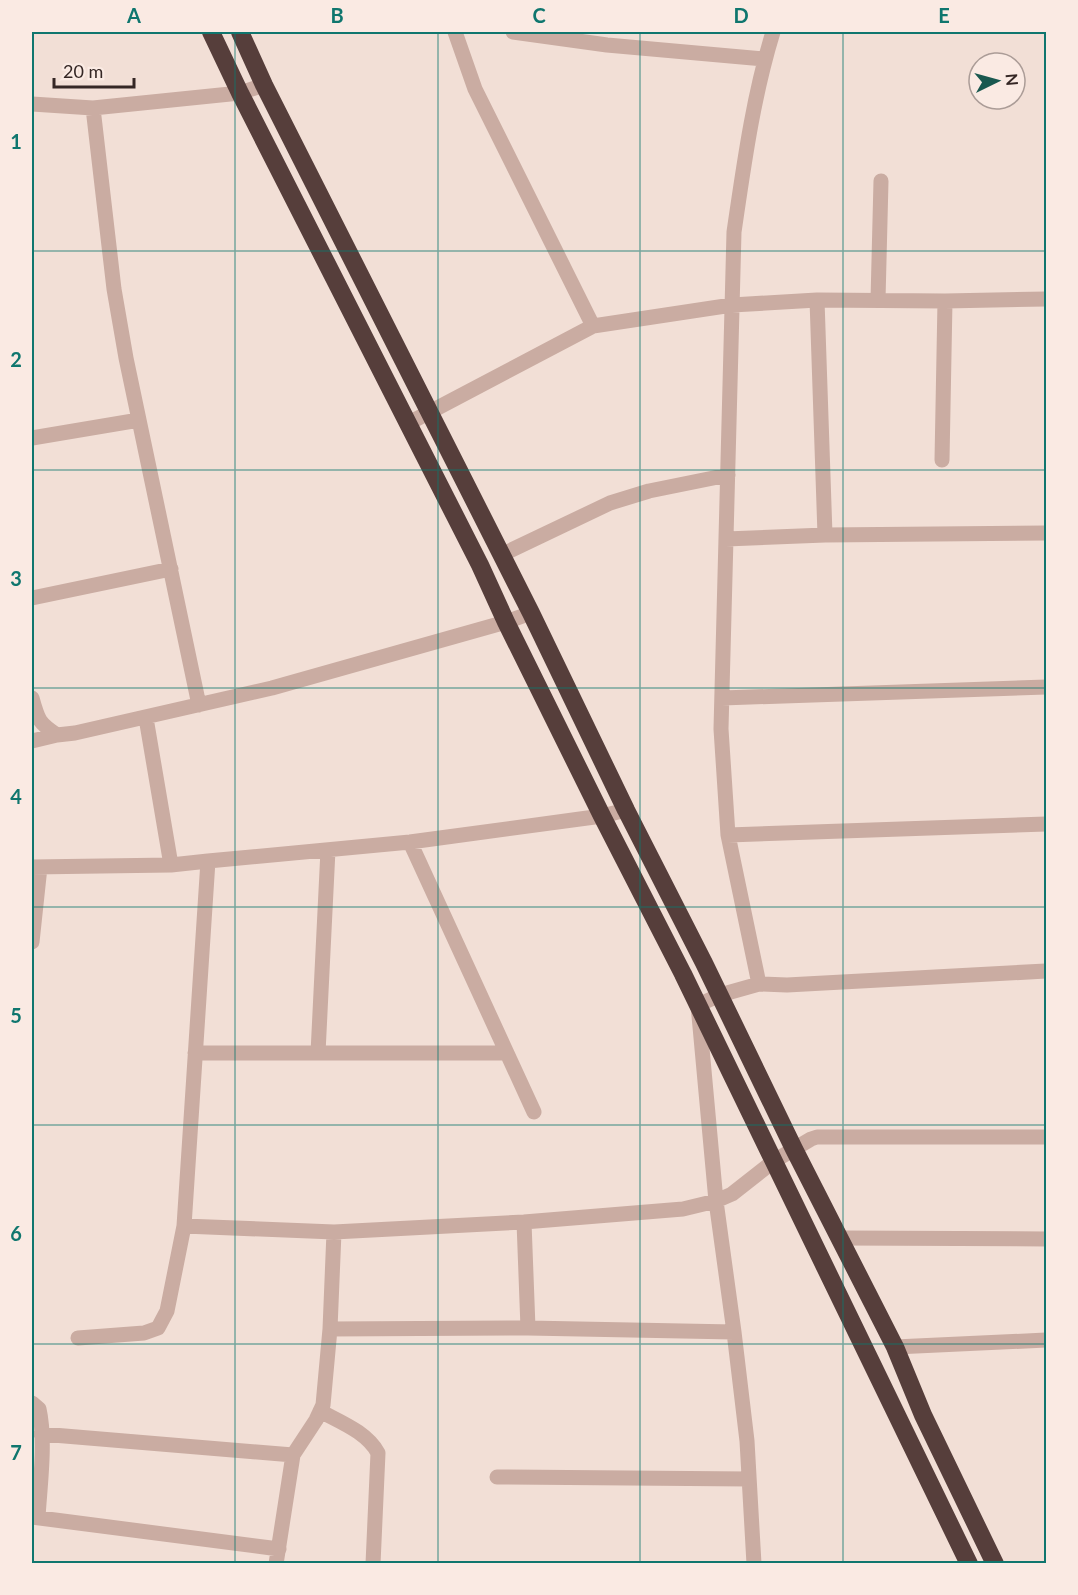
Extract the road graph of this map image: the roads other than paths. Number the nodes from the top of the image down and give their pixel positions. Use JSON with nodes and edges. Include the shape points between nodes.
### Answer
{"nodes":[{"id":1,"x":211,"y":32,"type":"edge"},
{"id":2,"x":240,"y":32,"type":"edge"},
{"id":3,"x":455,"y":32,"type":"edge"},
{"id":4,"x":513,"y":32,"type":"edge"},
{"id":5,"x":773,"y":32,"type":"edge"},
{"id":6,"x":764,"y":59,"type":"junction"},
{"id":7,"x":264,"y":85,"type":"junction"},
{"id":8,"x":240,"y":93,"type":"junction"},
{"id":9,"x":32,"y":104,"type":"edge"},
{"id":10,"x":93,"y":108,"type":"junction"},
{"id":11,"x":881,"y":181,"type":"dead end"},
{"id":12,"x":1047,"y":299,"type":"edge"},
{"id":13,"x":817,"y":300,"type":"junction"},
{"id":14,"x":878,"y":300,"type":"junction"},
{"id":15,"x":945,"y":301,"type":"junction"},
{"id":16,"x":732,"y":305,"type":"junction"},
{"id":17,"x":593,"y":326,"type":"junction"},
{"id":18,"x":430,"y":411,"type":"junction"},
{"id":19,"x":139,"y":420,"type":"junction"},
{"id":20,"x":407,"y":424,"type":"junction"},
{"id":21,"x":32,"y":438,"type":"edge"},
{"id":22,"x":942,"y":460,"type":"dead end"},
{"id":23,"x":728,"y":475,"type":"junction"},
{"id":24,"x":1047,"y":533,"type":"edge"},
{"id":25,"x":825,"y":535,"type":"junction"},
{"id":26,"x":726,"y":539,"type":"junction"},
{"id":27,"x":501,"y":555,"type":"junction"},
{"id":28,"x":171,"y":569,"type":"junction"},
{"id":29,"x":32,"y":598,"type":"edge"},
{"id":30,"x":531,"y":613,"type":"junction"},
{"id":31,"x":506,"y":622,"type":"junction"},
{"id":32,"x":1047,"y":687,"type":"edge"},
{"id":33,"x":32,"y":698,"type":"edge"},
{"id":34,"x":722,"y":698,"type":"junction"},
{"id":35,"x":199,"y":705,"type":"junction"},
{"id":36,"x":146,"y":718,"type":"junction"},
{"id":37,"x":57,"y":735,"type":"junction"},
{"id":38,"x":32,"y":741,"type":"edge"},
{"id":39,"x":626,"y":810,"type":"junction"},
{"id":40,"x":602,"y":816,"type":"junction"},
{"id":41,"x":1047,"y":824,"type":"edge"},
{"id":42,"x":728,"y":834,"type":"junction"},
{"id":43,"x":411,"y":842,"type":"junction"},
{"id":44,"x":328,"y":850,"type":"junction"},
{"id":45,"x":208,"y":861,"type":"junction"},
{"id":46,"x":171,"y":865,"type":"junction"},
{"id":47,"x":36,"y":867,"type":"edge"},
{"id":48,"x":32,"y":942,"type":"edge"},
{"id":49,"x":1047,"y":970,"type":"edge"},
{"id":50,"x":759,"y":984,"type":"junction"},
{"id":51,"x":720,"y":995,"type":"junction"},
{"id":52,"x":698,"y":1005,"type":"junction"},
{"id":53,"x":195,"y":1053,"type":"junction"},
{"id":54,"x":318,"y":1053,"type":"junction"},
{"id":55,"x":507,"y":1053,"type":"junction"},
{"id":56,"x":534,"y":1112,"type":"dead end"},
{"id":57,"x":1047,"y":1137,"type":"edge"},
{"id":58,"x":794,"y":1149,"type":"junction"},
{"id":59,"x":774,"y":1161,"type":"junction"},
{"id":60,"x":716,"y":1201,"type":"junction"},
{"id":61,"x":524,"y":1222,"type":"junction"},
{"id":62,"x":184,"y":1226,"type":"junction"},
{"id":63,"x":334,"y":1232,"type":"junction"},
{"id":64,"x":840,"y":1238,"type":"junction"},
{"id":65,"x":1047,"y":1239,"type":"edge"},
{"id":66,"x":528,"y":1328,"type":"junction"},
{"id":67,"x":330,"y":1329,"type":"junction"},
{"id":68,"x":734,"y":1332,"type":"junction"},
{"id":69,"x":78,"y":1338,"type":"dead end"},
{"id":70,"x":1047,"y":1341,"type":"edge"},
{"id":71,"x":895,"y":1347,"type":"junction"},
{"id":72,"x":32,"y":1403,"type":"edge"},
{"id":73,"x":320,"y":1411,"type":"junction"},
{"id":74,"x":41,"y":1434,"type":"junction"},
{"id":75,"x":293,"y":1455,"type":"junction"},
{"id":76,"x":497,"y":1477,"type":"dead end"},
{"id":77,"x":749,"y":1479,"type":"junction"},
{"id":78,"x":35,"y":1517,"type":"edge"},
{"id":79,"x":278,"y":1556,"type":"edge"},
{"id":80,"x":373,"y":1563,"type":"edge"},
{"id":81,"x":754,"y":1563,"type":"edge"},
{"id":82,"x":969,"y":1563,"type":"edge"},
{"id":83,"x":995,"y":1563,"type":"edge"}],
"edges":[{"from":1,"to":8,"type":"highway"},
{"from":2,"to":7,"type":"highway"},
{"from":3,"to":17,"type":"street","via":[[475,89]]},
{"from":4,"to":6,"type":"street"},
{"from":5,"to":6,"type":"street"},
{"from":6,"to":16,"type":"street","via":[[734,232]]},
{"from":7,"to":8,"type":"street"},
{"from":7,"to":18,"type":"highway"},
{"from":8,"to":10,"type":"street"},
{"from":8,"to":20,"type":"highway"},
{"from":9,"to":10,"type":"street"},
{"from":10,"to":19,"type":"street","via":[[114,289]]},
{"from":11,"to":14,"type":"street"},
{"from":12,"to":15,"type":"street"},
{"from":13,"to":14,"type":"street"},
{"from":13,"to":16,"type":"street"},
{"from":13,"to":25,"type":"street"},
{"from":14,"to":15,"type":"street"},
{"from":15,"to":22,"type":"street"},
{"from":16,"to":17,"type":"street"},
{"from":16,"to":23,"type":"street"},
{"from":17,"to":18,"type":"street"},
{"from":18,"to":20,"type":"street"},
{"from":18,"to":27,"type":"highway"},
{"from":19,"to":21,"type":"street"},
{"from":19,"to":28,"type":"street"},
{"from":20,"to":31,"type":"highway"},
{"from":23,"to":26,"type":"street"},
{"from":23,"to":27,"type":"street","via":[[649,491],[610,504]]},
{"from":24,"to":25,"type":"street"},
{"from":25,"to":26,"type":"street"},
{"from":26,"to":34,"type":"street"},
{"from":27,"to":30,"type":"highway"},
{"from":28,"to":29,"type":"street"},
{"from":28,"to":35,"type":"street"},
{"from":30,"to":31,"type":"street"},
{"from":30,"to":39,"type":"highway"},
{"from":31,"to":35,"type":"street"},
{"from":31,"to":40,"type":"highway"},
{"from":32,"to":34,"type":"street"},
{"from":33,"to":37,"type":"street","via":[[41,724]]},
{"from":34,"to":42,"type":"street"},
{"from":35,"to":36,"type":"street"},
{"from":36,"to":37,"type":"street"},
{"from":36,"to":46,"type":"street"},
{"from":37,"to":38,"type":"street"},
{"from":39,"to":40,"type":"street"},
{"from":39,"to":51,"type":"highway"},
{"from":40,"to":43,"type":"street"},
{"from":40,"to":52,"type":"highway"},
{"from":41,"to":42,"type":"street"},
{"from":42,"to":50,"type":"street"},
{"from":43,"to":44,"type":"street"},
{"from":43,"to":55,"type":"street"},
{"from":44,"to":45,"type":"street"},
{"from":44,"to":54,"type":"street"},
{"from":45,"to":46,"type":"street"},
{"from":45,"to":53,"type":"street"},
{"from":46,"to":47,"type":"street"},
{"from":47,"to":48,"type":"street"},
{"from":49,"to":50,"type":"street"},
{"from":50,"to":51,"type":"street"},
{"from":51,"to":52,"type":"street"},
{"from":51,"to":58,"type":"highway"},
{"from":52,"to":59,"type":"highway"},
{"from":52,"to":60,"type":"street"},
{"from":53,"to":54,"type":"street"},
{"from":53,"to":62,"type":"street"},
{"from":54,"to":55,"type":"street"},
{"from":55,"to":56,"type":"street"},
{"from":57,"to":58,"type":"street","via":[[829,1136],[811,1139]]},
{"from":58,"to":59,"type":"street"},
{"from":58,"to":64,"type":"highway"},
{"from":59,"to":60,"type":"street","via":[[732,1194]]},
{"from":59,"to":82,"type":"highway"},
{"from":60,"to":61,"type":"street","via":[[683,1209]]},
{"from":60,"to":68,"type":"street"},
{"from":61,"to":63,"type":"street"},
{"from":61,"to":66,"type":"street"},
{"from":62,"to":63,"type":"street"},
{"from":62,"to":69,"type":"street","via":[[167,1311],[158,1328],[144,1333]]},
{"from":63,"to":67,"type":"street"},
{"from":64,"to":65,"type":"street"},
{"from":64,"to":71,"type":"highway"},
{"from":66,"to":67,"type":"street"},
{"from":66,"to":68,"type":"street"},
{"from":67,"to":73,"type":"street"},
{"from":68,"to":77,"type":"street"},
{"from":70,"to":71,"type":"street"},
{"from":71,"to":83,"type":"highway","via":[[923,1415]]},
{"from":72,"to":74,"type":"street","via":[[39,1409]]},
{"from":73,"to":75,"type":"street"},
{"from":73,"to":80,"type":"street","via":[[364,1436],[378,1453]]},
{"from":74,"to":75,"type":"street"},
{"from":74,"to":78,"type":"street","via":[[41,1478]]},
{"from":75,"to":79,"type":"street"},
{"from":76,"to":77,"type":"street"},
{"from":77,"to":81,"type":"street"},
{"from":78,"to":79,"type":"street"}]}
